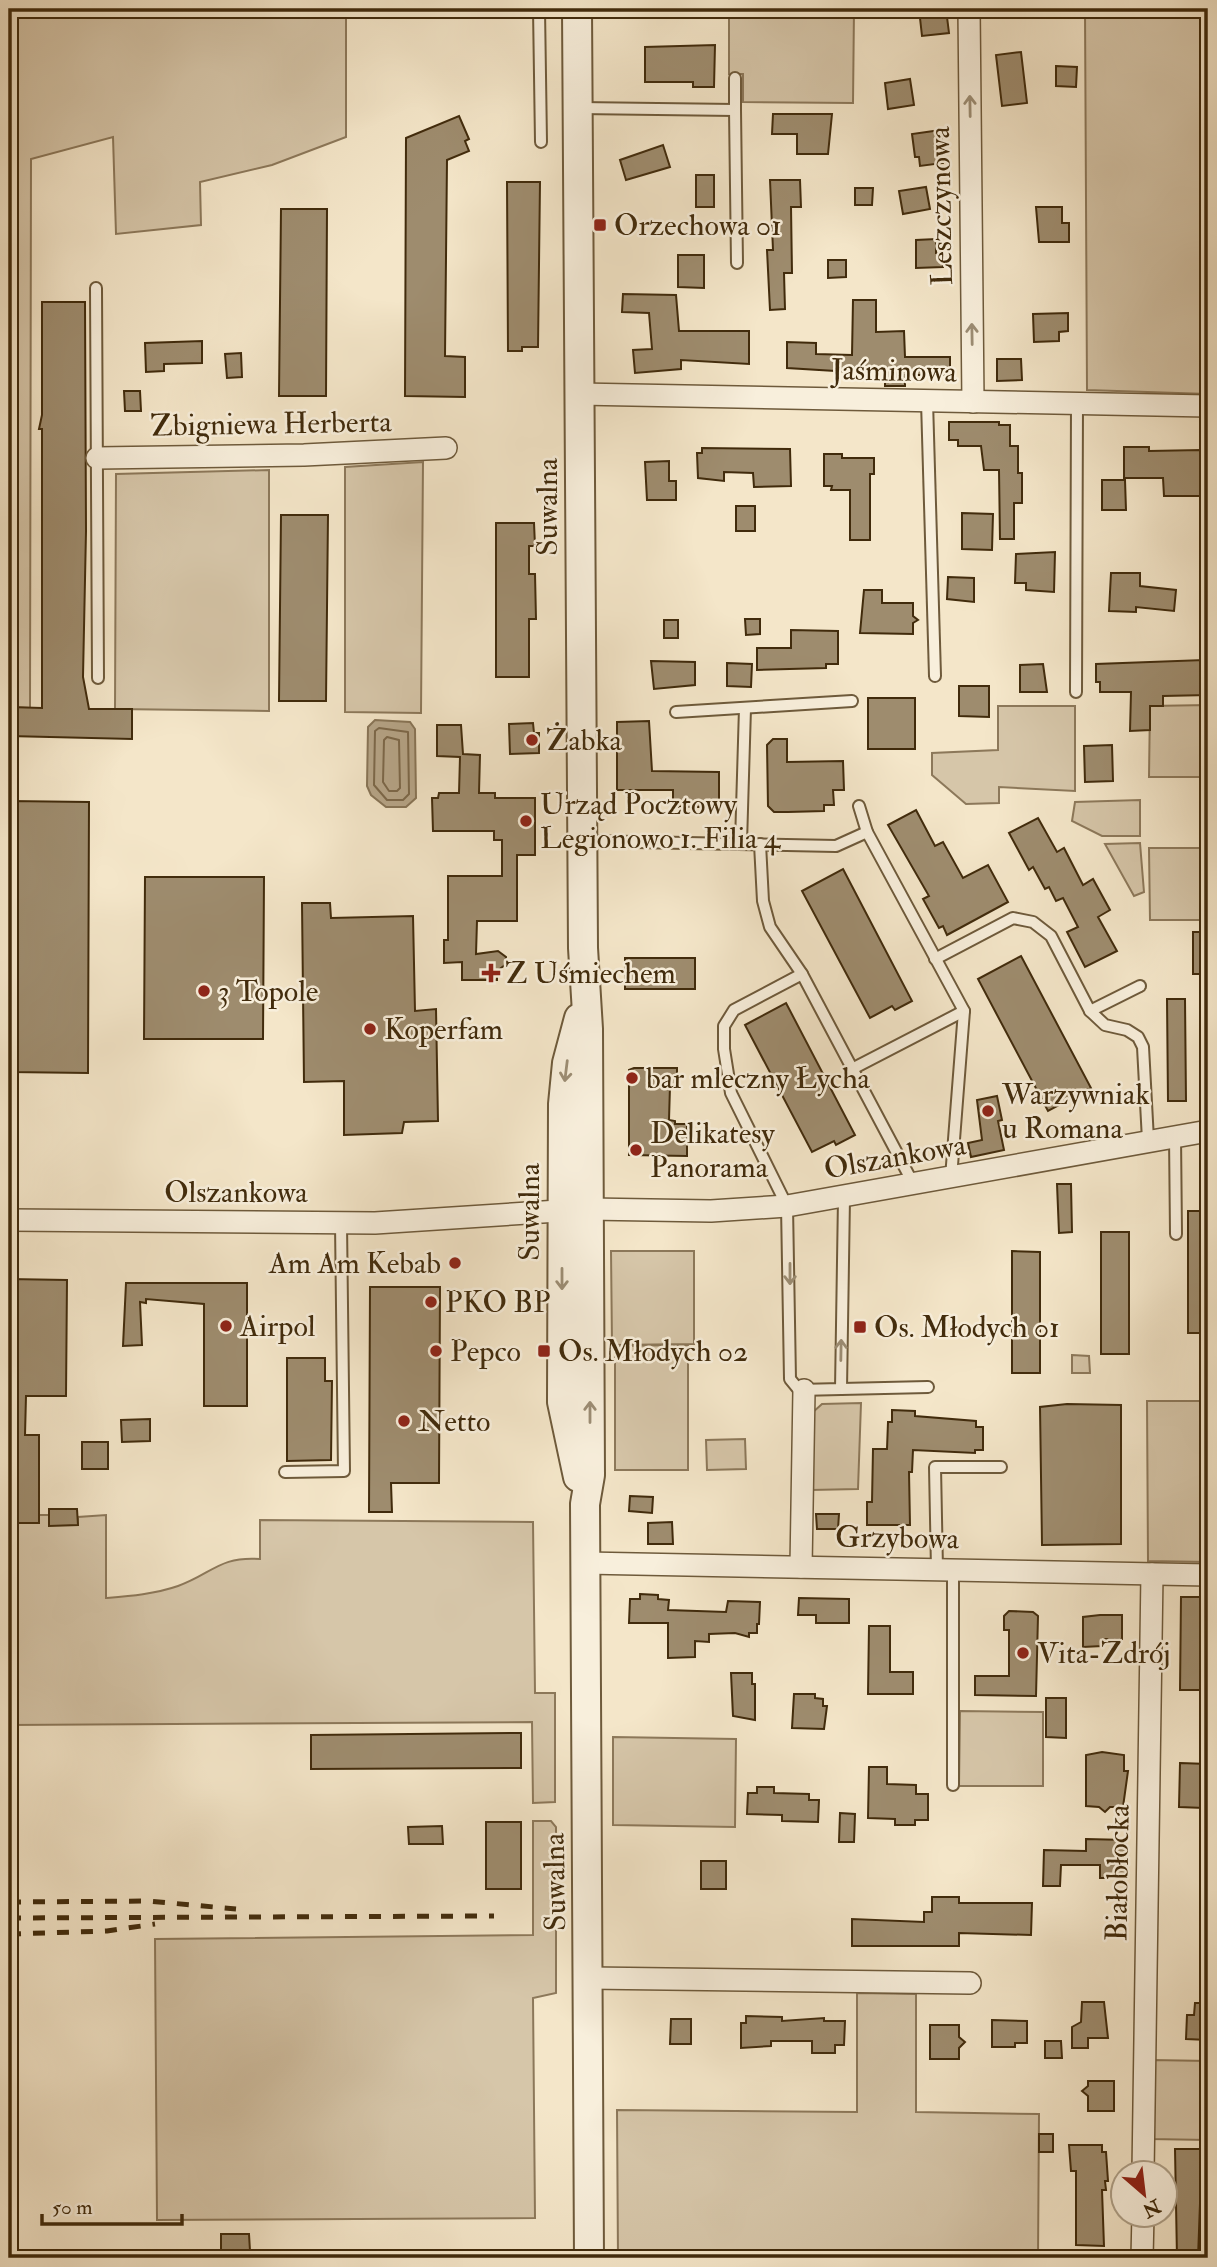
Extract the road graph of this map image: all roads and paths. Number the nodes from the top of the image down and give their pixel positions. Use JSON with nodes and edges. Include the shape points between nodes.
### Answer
{"nodes":[{"id":1,"x":539,"y":9,"type":"edge"},
{"id":2,"x":577,"y":9,"type":"edge"},
{"id":3,"x":968,"y":9,"type":"edge"},
{"id":4,"x":734,"y":78,"type":"dead end"},
{"id":5,"x":576,"y":108,"type":"junction"},
{"id":6,"x":735,"y":110,"type":"junction"},
{"id":7,"x":541,"y":142,"type":"dead end"},
{"id":8,"x":737,"y":263,"type":"dead end"},
{"id":9,"x":96,"y":288,"type":"dead end"},
{"id":10,"x":579,"y":394,"type":"junction"},
{"id":11,"x":927,"y":401,"type":"junction"},
{"id":12,"x":972,"y":402,"type":"junction"},
{"id":13,"x":1077,"y":403,"type":"junction"},
{"id":14,"x":1208,"y":406,"type":"edge"},
{"id":15,"x":446,"y":449,"type":"dead end"},
{"id":16,"x":97,"y":458,"type":"junction"},
{"id":17,"x":935,"y":676,"type":"dead end"},
{"id":18,"x":98,"y":678,"type":"dead end"},
{"id":19,"x":1076,"y":692,"type":"dead end"},
{"id":20,"x":852,"y":701,"type":"dead end"},
{"id":21,"x":745,"y":708,"type":"junction"},
{"id":22,"x":676,"y":712,"type":"dead end"},
{"id":23,"x":859,"y":806,"type":"dead end"},
{"id":24,"x":867,"y":832,"type":"junction"},
{"id":25,"x":582,"y":841,"type":"junction"},
{"id":26,"x":741,"y":843,"type":"junction"},
{"id":27,"x":760,"y":844,"type":"junction"},
{"id":28,"x":935,"y":959,"type":"junction"},
{"id":29,"x":802,"y":974,"type":"junction"},
{"id":30,"x":1140,"y":986,"type":"dead end"},
{"id":31,"x":964,"y":1011,"type":"junction"},
{"id":32,"x":1090,"y":1011,"type":"junction"},
{"id":33,"x":852,"y":1069,"type":"junction"},
{"id":34,"x":1208,"y":1131,"type":"edge"},
{"id":35,"x":1175,"y":1136,"type":"junction"},
{"id":36,"x":1148,"y":1140,"type":"junction"},
{"id":37,"x":951,"y":1178,"type":"junction"},
{"id":38,"x":914,"y":1185,"type":"junction"},
{"id":39,"x":844,"y":1198,"type":"junction"},
{"id":40,"x":788,"y":1206,"type":"junction"},
{"id":41,"x":576,"y":1210,"type":"junction"},
{"id":42,"x":9,"y":1220,"type":"edge"},
{"id":43,"x":341,"y":1223,"type":"junction"},
{"id":44,"x":1176,"y":1234,"type":"dead end"},
{"id":45,"x":928,"y":1387,"type":"dead end"},
{"id":46,"x":841,"y":1389,"type":"junction"},
{"id":47,"x":804,"y":1390,"type":"junction"},
{"id":48,"x":1001,"y":1467,"type":"dead end"},
{"id":49,"x":285,"y":1472,"type":"dead end"},
{"id":50,"x":585,"y":1563,"type":"junction"},
{"id":51,"x":801,"y":1567,"type":"junction"},
{"id":52,"x":945,"y":1569,"type":"junction"},
{"id":53,"x":1152,"y":1574,"type":"junction"},
{"id":54,"x":1208,"y":1575,"type":"edge"},
{"id":55,"x":953,"y":1785,"type":"dead end"},
{"id":56,"x":589,"y":1978,"type":"junction"},
{"id":57,"x":970,"y":1983,"type":"dead end"},
{"id":58,"x":1143,"y":2158,"type":"edge"},
{"id":59,"x":1143,"y":2228,"type":"edge"},
{"id":60,"x":589,"y":2258,"type":"edge"},
{"id":61,"x":1142,"y":2258,"type":"edge"}],
"edges":[{"from":1,"to":7,"type":"lane"},
{"from":2,"to":5,"type":"street","name":"Suwalna"},
{"from":12,"to":3,"type":"street","name":"Leszczynowa","one_way":true},
{"from":4,"to":6,"type":"lane"},
{"from":5,"to":6,"type":"lane"},
{"from":5,"to":10,"type":"street","name":"Suwalna"},
{"from":6,"to":8,"type":"lane"},
{"from":9,"to":16,"type":"lane"},
{"from":10,"to":11,"type":"street","name":"Jaśminowa"},
{"from":10,"to":25,"type":"street","name":"Suwalna"},
{"from":11,"to":12,"type":"street","name":"Jaśminowa"},
{"from":11,"to":17,"type":"lane"},
{"from":12,"to":13,"type":"street","name":"Jaśminowa"},
{"from":13,"to":14,"type":"street","name":"Jaśminowa"},
{"from":13,"to":19,"type":"lane"},
{"from":15,"to":16,"type":"street","name":"Zbigniewa Herberta"},
{"from":16,"to":18,"type":"lane"},
{"from":20,"to":21,"type":"lane"},
{"from":21,"to":22,"type":"lane"},
{"from":21,"to":26,"type":"lane"},
{"from":23,"to":24,"type":"lane"},
{"from":24,"to":27,"type":"lane","via":[[836,846]]},
{"from":24,"to":28,"type":"lane"},
{"from":25,"to":26,"type":"lane"},
{"from":25,"to":41,"type":"street","name":"Suwalna","via":[[588,1029]]},
{"from":26,"to":27,"type":"lane"},
{"from":27,"to":29,"type":"lane","via":[[765,915]]},
{"from":28,"to":31,"type":"lane"},
{"from":28,"to":32,"type":"lane","via":[[1013,918],[1034,922],[1051,936]]},
{"from":29,"to":33,"type":"lane"},
{"from":29,"to":40,"type":"lane","via":[[734,1010],[724,1026],[731,1093]]},
{"from":30,"to":32,"type":"lane"},
{"from":31,"to":33,"type":"lane"},
{"from":31,"to":37,"type":"lane"},
{"from":32,"to":36,"type":"lane","via":[[1105,1025],[1138,1037],[1143,1047]]},
{"from":33,"to":38,"type":"lane"},
{"from":34,"to":35,"type":"street","name":"Olszankowa"},
{"from":35,"to":36,"type":"street","name":"Olszankowa"},
{"from":35,"to":44,"type":"lane"},
{"from":36,"to":37,"type":"street","name":"Olszankowa"},
{"from":37,"to":38,"type":"street","name":"Olszankowa"},
{"from":38,"to":39,"type":"street","name":"Olszankowa"},
{"from":39,"to":40,"type":"street","name":"Olszankowa"},
{"from":46,"to":39,"type":"lane","one_way":true},
{"from":40,"to":41,"type":"street","name":"Olszankowa","via":[[711,1211]]},
{"from":40,"to":47,"type":"lane","one_way":true,"via":[[790,1379]]},
{"from":41,"to":43,"type":"street","name":"Olszankowa"},
{"from":41,"to":50,"type":"street","name":"Suwalna","via":[[562,1402],[585,1504]]},
{"from":42,"to":43,"type":"street","name":"Olszankowa"},
{"from":43,"to":49,"type":"lane","via":[[344,1471]]},
{"from":45,"to":46,"type":"lane"},
{"from":46,"to":47,"type":"lane"},
{"from":47,"to":51,"type":"street"},
{"from":48,"to":52,"type":"lane","via":[[935,1467]]},
{"from":50,"to":51,"type":"street","name":"Grzybowa"},
{"from":50,"to":56,"type":"street","name":"Suwalna"},
{"from":51,"to":52,"type":"street","name":"Grzybowa"},
{"from":52,"to":53,"type":"street","name":"Grzybowa"},
{"from":52,"to":55,"type":"lane"},
{"from":53,"to":54,"type":"street","name":"Grzybowa"},
{"from":53,"to":58,"type":"street","name":"Białobłocka"},
{"from":56,"to":57,"type":"street"},
{"from":56,"to":60,"type":"street","name":"Suwalna"},
{"from":59,"to":61,"type":"street"}]}
